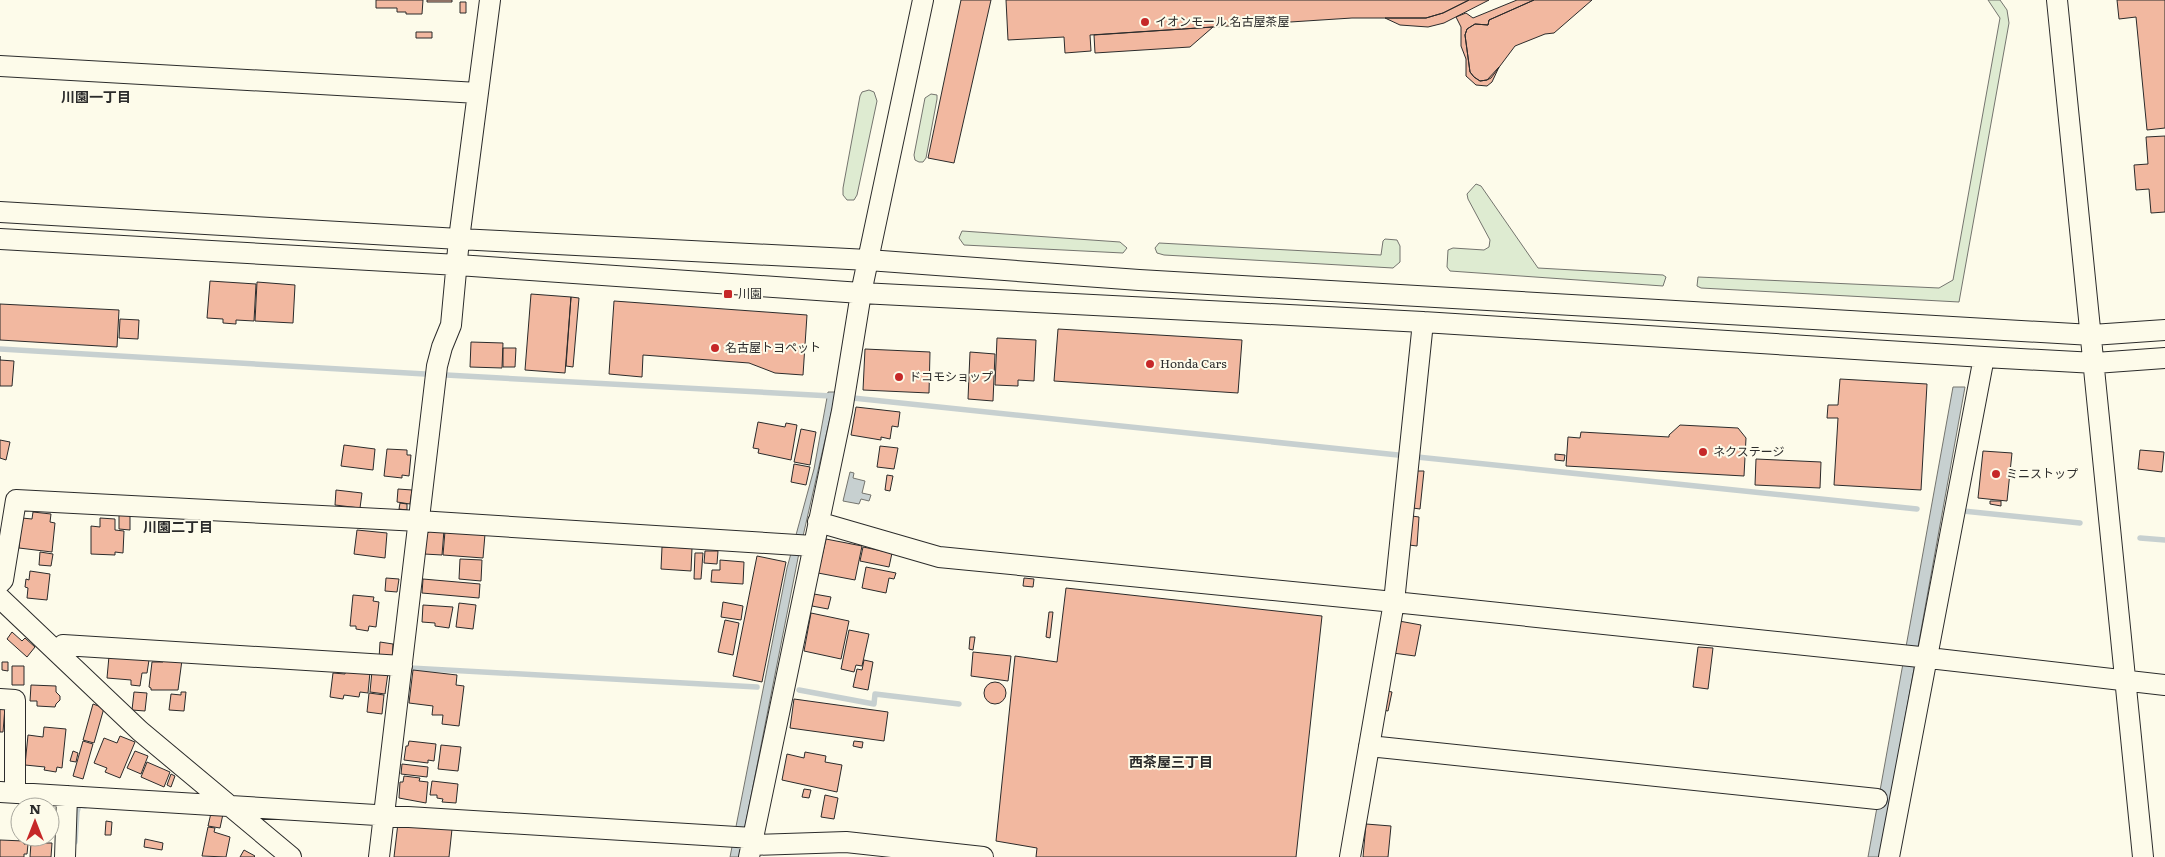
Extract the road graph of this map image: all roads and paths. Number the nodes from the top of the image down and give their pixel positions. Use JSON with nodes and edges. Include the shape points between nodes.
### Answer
{"nodes":[{"id":1,"x":490,"y":0,"type":"edge"},
{"id":2,"x":923,"y":0,"type":"edge"},
{"id":3,"x":2057,"y":0,"type":"edge"},
{"id":4,"x":0,"y":66,"type":"edge"},
{"id":5,"x":478,"y":93,"type":"junction"},
{"id":6,"x":0,"y":212,"type":"edge"},
{"id":7,"x":0,"y":239,"type":"edge"},
{"id":8,"x":460,"y":239,"type":"junction"},
{"id":9,"x":868,"y":260,"type":"junction"},
{"id":10,"x":458,"y":265,"type":"junction"},
{"id":11,"x":861,"y":293,"type":"junction"},
{"id":12,"x":1423,"y":322,"type":"junction"},
{"id":13,"x":2165,"y":330,"type":"edge"},
{"id":14,"x":2092,"y":335,"type":"junction"},
{"id":15,"x":1984,"y":357,"type":"junction"},
{"id":16,"x":2165,"y":358,"type":"edge"},
{"id":17,"x":2095,"y":362,"type":"junction"},
{"id":18,"x":419,"y":521,"type":"junction"},
{"id":19,"x":818,"y":522,"type":"junction"},
{"id":20,"x":803,"y":546,"type":"junction"},
{"id":21,"x":0,"y":584,"type":"edge"},
{"id":22,"x":0,"y":598,"type":"edge"},
{"id":23,"x":1394,"y":602,"type":"junction"},
{"id":24,"x":57,"y":652,"type":"junction"},
{"id":25,"x":1916,"y":657,"type":"junction"},
{"id":26,"x":402,"y":666,"type":"junction"},
{"id":27,"x":2125,"y":681,"type":"junction"},
{"id":28,"x":2165,"y":685,"type":"edge"},
{"id":29,"x":0,"y":699,"type":"edge"},
{"id":30,"x":1369,"y":746,"type":"junction"},
{"id":31,"x":8,"y":792,"type":"edge"},
{"id":32,"x":67,"y":796,"type":"junction"},
{"id":33,"x":1877,"y":799,"type":"dead end"},
{"id":34,"x":229,"y":806,"type":"junction"},
{"id":35,"x":385,"y":814,"type":"junction"},
{"id":36,"x":747,"y":843,"type":"edge"},
{"id":37,"x":64,"y":857,"type":"edge"},
{"id":38,"x":291,"y":857,"type":"edge"},
{"id":39,"x":379,"y":857,"type":"edge"},
{"id":40,"x":983,"y":857,"type":"edge"},
{"id":41,"x":1350,"y":857,"type":"edge"},
{"id":42,"x":1889,"y":857,"type":"edge"},
{"id":43,"x":2143,"y":857,"type":"edge"}],
"edges":[{"from":1,"to":5,"type":"street"},
{"from":2,"to":9,"type":"street"},
{"from":3,"to":14,"type":"street"},
{"from":4,"to":5,"type":"street"},
{"from":5,"to":8,"type":"street"},
{"from":6,"to":8,"type":"street"},
{"from":7,"to":10,"type":"street"},
{"from":8,"to":9,"type":"street"},
{"from":8,"to":10,"type":"street"},
{"from":9,"to":11,"type":"street"},
{"from":9,"to":14,"type":"street","via":[[1149,280]]},
{"from":10,"to":11,"type":"street"},
{"from":10,"to":18,"type":"street","via":[[451,325],[438,366]]},
{"from":11,"to":12,"type":"street"},
{"from":11,"to":19,"type":"street","via":[[842,411]]},
{"from":12,"to":15,"type":"street"},
{"from":12,"to":23,"type":"street"},
{"from":13,"to":14,"type":"street"},
{"from":14,"to":17,"type":"street"},
{"from":15,"to":17,"type":"street"},
{"from":15,"to":25,"type":"street"},
{"from":16,"to":17,"type":"street"},
{"from":17,"to":27,"type":"street"},
{"from":18,"to":20,"type":"street"},
{"from":18,"to":21,"type":"street","via":[[16,500]]},
{"from":18,"to":26,"type":"street"},
{"from":19,"to":20,"type":"street"},
{"from":19,"to":23,"type":"street","via":[[939,557]]},
{"from":20,"to":36,"type":"street"},
{"from":22,"to":24,"type":"street"},
{"from":23,"to":25,"type":"street"},
{"from":23,"to":30,"type":"street"},
{"from":24,"to":26,"type":"street","via":[[63,645]]},
{"from":24,"to":34,"type":"street","via":[[140,731]]},
{"from":25,"to":27,"type":"street"},
{"from":25,"to":42,"type":"street"},
{"from":26,"to":35,"type":"street"},
{"from":27,"to":28,"type":"street"},
{"from":27,"to":43,"type":"street"},
{"from":29,"to":31,"type":"street","via":[[15,700]]},
{"from":30,"to":33,"type":"street"},
{"from":30,"to":41,"type":"street"},
{"from":31,"to":32,"type":"street"},
{"from":32,"to":34,"type":"street"},
{"from":32,"to":37,"type":"street"},
{"from":34,"to":35,"type":"street"},
{"from":34,"to":38,"type":"street"},
{"from":35,"to":36,"type":"street"},
{"from":35,"to":39,"type":"street"},
{"from":36,"to":40,"type":"street","via":[[846,842]]}]}
